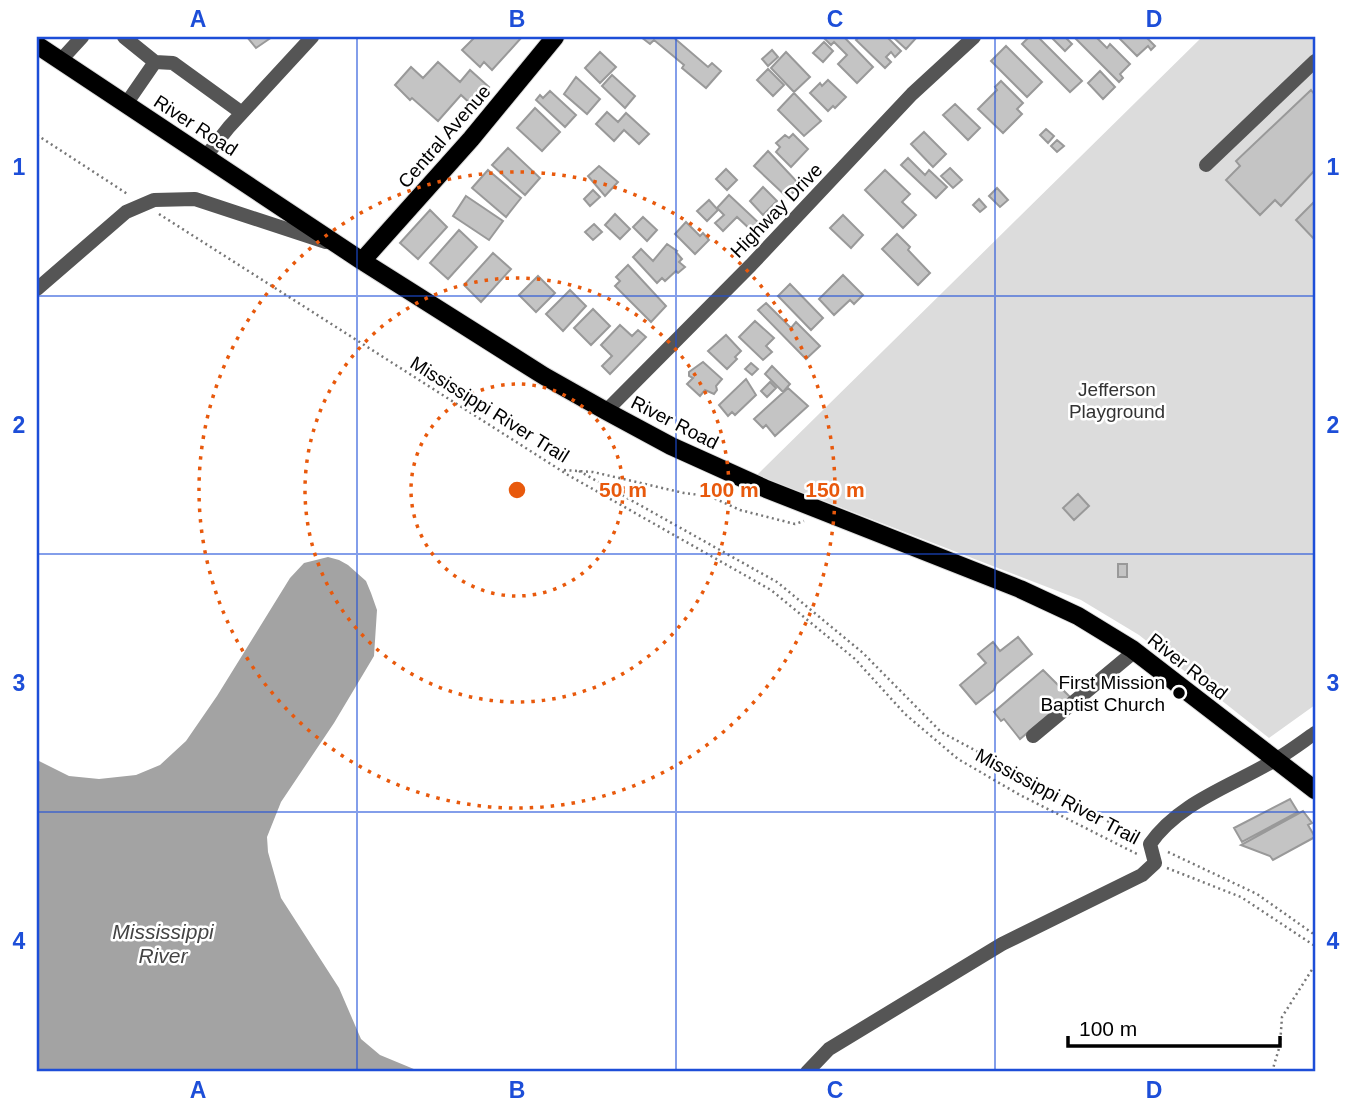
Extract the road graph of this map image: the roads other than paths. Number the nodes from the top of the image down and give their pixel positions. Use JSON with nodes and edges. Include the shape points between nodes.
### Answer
{"nodes":[{"id":1,"x":82,"y":37,"type":"edge"},
{"id":2,"x":124,"y":37,"type":"edge"},
{"id":3,"x":312,"y":37,"type":"edge"},
{"id":4,"x":555,"y":37,"type":"edge"},
{"id":5,"x":974,"y":37,"type":"edge"},
{"id":6,"x":37,"y":46,"type":"edge"},
{"id":7,"x":60,"y":61,"type":"junction"},
{"id":8,"x":1315,"y":61,"type":"edge"},
{"id":9,"x":155,"y":62,"type":"junction"},
{"id":10,"x":126,"y":104,"type":"junction"},
{"id":11,"x":242,"y":113,"type":"junction"},
{"id":12,"x":206,"y":156,"type":"junction"},
{"id":13,"x":1206,"y":165,"type":"dead end"},
{"id":14,"x":344,"y":247,"type":"junction"},
{"id":15,"x":362,"y":261,"type":"junction"},
{"id":16,"x":37,"y":289,"type":"edge"},
{"id":17,"x":606,"y":411,"type":"junction"},
{"id":18,"x":1135,"y":651,"type":"junction"},
{"id":19,"x":1315,"y":733,"type":"edge"},
{"id":20,"x":1033,"y":736,"type":"dead end"},
{"id":21,"x":1276,"y":760,"type":"junction"},
{"id":22,"x":1315,"y":790,"type":"edge"},
{"id":23,"x":807,"y":1072,"type":"edge"}],
"edges":[{"from":1,"to":7,"type":"street"},
{"from":2,"to":9,"type":"street"},
{"from":3,"to":11,"type":"street"},
{"from":4,"to":15,"type":"main road","name":"Central Avenue"},
{"from":5,"to":17,"type":"street","name":"Highway Drive","via":[[912,94]]},
{"from":6,"to":7,"type":"main road","name":"River Road"},
{"from":7,"to":10,"type":"main road","name":"River Road"},
{"from":8,"to":13,"type":"street"},
{"from":9,"to":10,"type":"street"},
{"from":9,"to":11,"type":"street","via":[[173,63]]},
{"from":10,"to":12,"type":"main road","name":"River Road"},
{"from":11,"to":12,"type":"street"},
{"from":12,"to":14,"type":"main road","name":"River Road"},
{"from":14,"to":15,"type":"main road","name":"River Road"},
{"from":14,"to":16,"type":"street","via":[[195,199],[154,200],[126,212]]},
{"from":15,"to":17,"type":"main road","name":"River Road"},
{"from":17,"to":18,"type":"main road","name":"River Road","via":[[764,488],[1020,589],[1078,616]]},
{"from":18,"to":20,"type":"street"},
{"from":18,"to":21,"type":"main road","name":"River Road"},
{"from":19,"to":21,"type":"street"},
{"from":21,"to":22,"type":"main road","name":"River Road"},
{"from":21,"to":23,"type":"street","via":[[1178,813],[1150,844],[1155,863],[1142,875],[1002,944],[829,1049]]}]}
